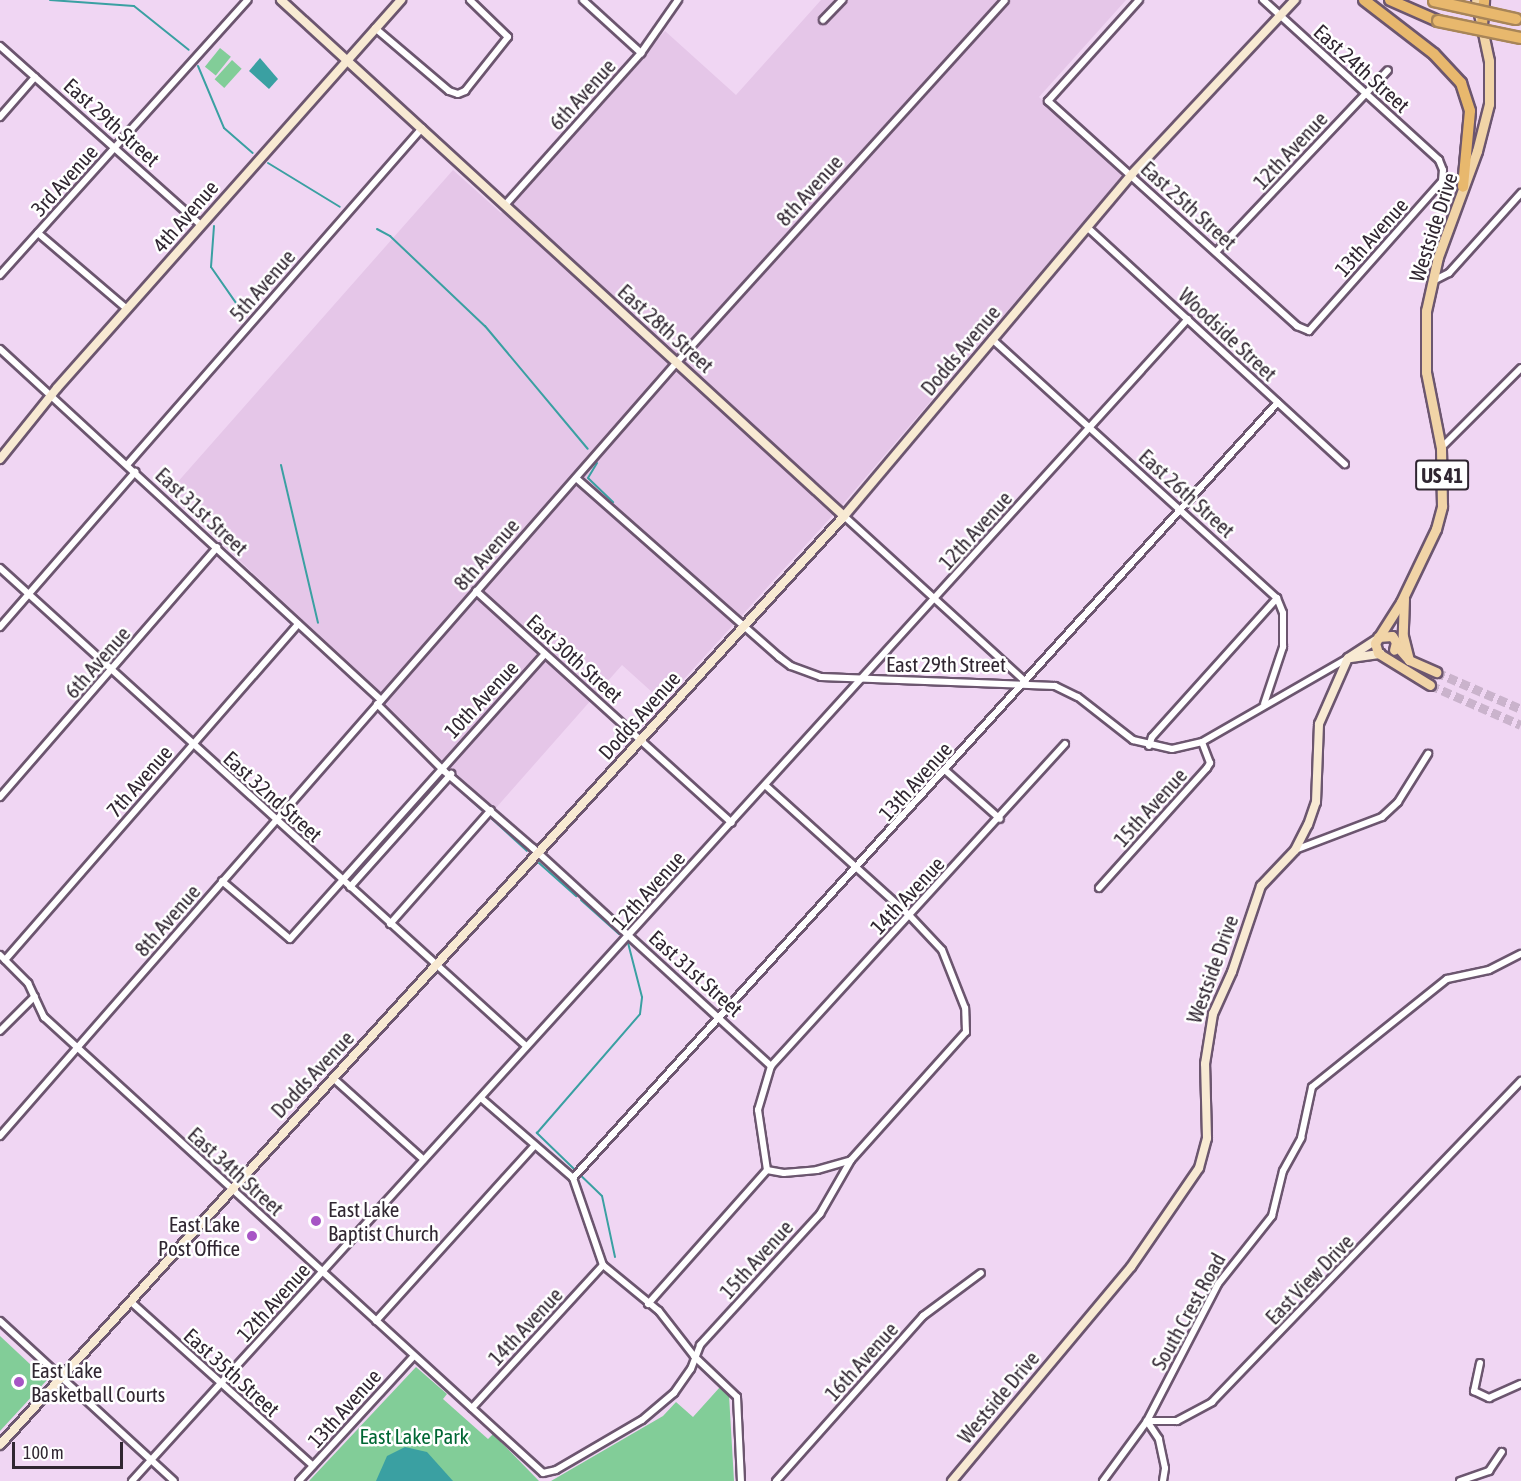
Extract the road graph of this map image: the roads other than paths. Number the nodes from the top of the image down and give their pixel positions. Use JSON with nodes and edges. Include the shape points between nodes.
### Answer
{"nodes":[{"id":1,"x":248,"y":0,"type":"edge"},
{"id":2,"x":281,"y":0,"type":"edge"},
{"id":3,"x":401,"y":0,"type":"edge"},
{"id":4,"x":470,"y":0,"type":"edge"},
{"id":5,"x":583,"y":0,"type":"edge"},
{"id":6,"x":678,"y":0,"type":"edge"},
{"id":7,"x":842,"y":0,"type":"edge"},
{"id":8,"x":1005,"y":0,"type":"edge"},
{"id":9,"x":1139,"y":0,"type":"edge"},
{"id":10,"x":1263,"y":0,"type":"edge"},
{"id":11,"x":1295,"y":0,"type":"edge"},
{"id":12,"x":1364,"y":0,"type":"edge"},
{"id":13,"x":1390,"y":0,"type":"edge"},
{"id":14,"x":1476,"y":0,"type":"edge"},
{"id":15,"x":1484,"y":0,"type":"edge"},
{"id":16,"x":1433,"y":1,"type":"edge"},
{"id":17,"x":1280,"y":15,"type":"junction"},
{"id":18,"x":1518,"y":19,"type":"edge"},
{"id":19,"x":822,"y":20,"type":"dead end"},
{"id":20,"x":1482,"y":25,"type":"junction"},
{"id":21,"x":375,"y":28,"type":"junction"},
{"id":22,"x":1521,"y":38,"type":"edge"},
{"id":23,"x":0,"y":46,"type":"edge"},
{"id":24,"x":641,"y":53,"type":"junction"},
{"id":25,"x":347,"y":60,"type":"junction"},
{"id":26,"x":1388,"y":70,"type":"dead end"},
{"id":27,"x":35,"y":77,"type":"junction"},
{"id":28,"x":1365,"y":93,"type":"junction"},
{"id":29,"x":0,"y":117,"type":"edge"},
{"id":30,"x":422,"y":128,"type":"junction"},
{"id":31,"x":114,"y":148,"type":"junction"},
{"id":32,"x":1439,"y":160,"type":"joint"},
{"id":33,"x":1131,"y":175,"type":"junction"},
{"id":34,"x":1463,"y":187,"type":"junction"},
{"id":35,"x":1521,"y":194,"type":"edge"},
{"id":36,"x":505,"y":205,"type":"junction"},
{"id":37,"x":201,"y":225,"type":"junction"},
{"id":38,"x":1088,"y":228,"type":"junction"},
{"id":39,"x":39,"y":232,"type":"junction"},
{"id":40,"x":1216,"y":252,"type":"junction"},
{"id":41,"x":0,"y":275,"type":"edge"},
{"id":42,"x":1431,"y":282,"type":"junction"},
{"id":43,"x":127,"y":309,"type":"junction"},
{"id":44,"x":1188,"y":320,"type":"junction"},
{"id":45,"x":1309,"y":331,"type":"joint"},
{"id":46,"x":992,"y":339,"type":"junction"},
{"id":47,"x":0,"y":349,"type":"edge"},
{"id":48,"x":677,"y":362,"type":"junction"},
{"id":49,"x":1521,"y":368,"type":"edge"},
{"id":50,"x":52,"y":396,"type":"junction"},
{"id":51,"x":1278,"y":402,"type":"junction"},
{"id":52,"x":1090,"y":428,"type":"junction"},
{"id":53,"x":1441,"y":448,"type":"junction"},
{"id":54,"x":0,"y":459,"type":"edge"},
{"id":55,"x":1346,"y":464,"type":"dead end"},
{"id":56,"x":127,"y":465,"type":"junction"},
{"id":57,"x":135,"y":472,"type":"junction"},
{"id":58,"x":576,"y":478,"type":"junction"},
{"id":59,"x":1182,"y":509,"type":"junction"},
{"id":60,"x":844,"y":516,"type":"junction"},
{"id":61,"x":218,"y":547,"type":"junction"},
{"id":62,"x":0,"y":568,"type":"edge"},
{"id":63,"x":476,"y":591,"type":"junction"},
{"id":64,"x":29,"y":594,"type":"junction"},
{"id":65,"x":1277,"y":598,"type":"junction"},
{"id":66,"x":935,"y":599,"type":"junction"},
{"id":67,"x":1403,"y":599,"type":"junction"},
{"id":68,"x":298,"y":624,"type":"junction"},
{"id":69,"x":0,"y":627,"type":"edge"},
{"id":70,"x":742,"y":627,"type":"junction"},
{"id":71,"x":1377,"y":638,"type":"junction"},
{"id":72,"x":1395,"y":642,"type":"junction"},
{"id":73,"x":545,"y":654,"type":"junction"},
{"id":74,"x":1384,"y":655,"type":"junction"},
{"id":75,"x":1348,"y":658,"type":"junction"},
{"id":76,"x":1409,"y":660,"type":"junction"},
{"id":77,"x":113,"y":670,"type":"junction"},
{"id":78,"x":1436,"y":672,"type":"tunnel mouth"},
{"id":79,"x":862,"y":681,"type":"junction"},
{"id":80,"x":1026,"y":682,"type":"junction"},
{"id":81,"x":1430,"y":685,"type":"tunnel mouth"},
{"id":82,"x":379,"y":702,"type":"junction"},
{"id":83,"x":1264,"y":704,"type":"junction"},
{"id":84,"x":641,"y":740,"type":"junction"},
{"id":85,"x":1202,"y":742,"type":"junction"},
{"id":86,"x":1065,"y":744,"type":"dead end"},
{"id":87,"x":193,"y":745,"type":"junction"},
{"id":88,"x":1149,"y":746,"type":"junction"},
{"id":89,"x":1428,"y":754,"type":"dead end"},
{"id":90,"x":442,"y":766,"type":"junction"},
{"id":91,"x":946,"y":771,"type":"junction"},
{"id":92,"x":451,"y":774,"type":"junction"},
{"id":93,"x":765,"y":785,"type":"junction"},
{"id":94,"x":0,"y":797,"type":"edge"},
{"id":95,"x":491,"y":810,"type":"junction"},
{"id":96,"x":1000,"y":819,"type":"junction"},
{"id":97,"x":276,"y":820,"type":"junction"},
{"id":98,"x":732,"y":823,"type":"junction"},
{"id":99,"x":1295,"y":850,"type":"junction"},
{"id":100,"x":538,"y":852,"type":"junction"},
{"id":101,"x":857,"y":868,"type":"junction"},
{"id":102,"x":342,"y":880,"type":"junction"},
{"id":103,"x":222,"y":881,"type":"junction"},
{"id":104,"x":350,"y":887,"type":"junction"},
{"id":105,"x":1099,"y":888,"type":"dead end"},
{"id":106,"x":910,"y":916,"type":"junction"},
{"id":107,"x":390,"y":924,"type":"junction"},
{"id":108,"x":629,"y":935,"type":"junction"},
{"id":109,"x":1521,"y":954,"type":"edge"},
{"id":110,"x":3,"y":958,"type":"edge"},
{"id":111,"x":436,"y":966,"type":"junction"},
{"id":112,"x":34,"y":996,"type":"junction"},
{"id":113,"x":720,"y":1017,"type":"junction"},
{"id":114,"x":0,"y":1031,"type":"edge"},
{"id":115,"x":526,"y":1046,"type":"junction"},
{"id":116,"x":78,"y":1049,"type":"junction"},
{"id":117,"x":771,"y":1066,"type":"junction"},
{"id":118,"x":333,"y":1078,"type":"junction"},
{"id":119,"x":1521,"y":1081,"type":"edge"},
{"id":120,"x":481,"y":1098,"type":"junction"},
{"id":121,"x":0,"y":1137,"type":"edge"},
{"id":122,"x":534,"y":1146,"type":"junction"},
{"id":123,"x":424,"y":1160,"type":"junction"},
{"id":124,"x":851,"y":1160,"type":"junction"},
{"id":125,"x":768,"y":1170,"type":"junction"},
{"id":126,"x":573,"y":1178,"type":"junction"},
{"id":127,"x":230,"y":1190,"type":"junction"},
{"id":128,"x":603,"y":1265,"type":"junction"},
{"id":129,"x":322,"y":1271,"type":"junction"},
{"id":130,"x":981,"y":1273,"type":"dead end"},
{"id":131,"x":130,"y":1301,"type":"junction"},
{"id":132,"x":648,"y":1304,"type":"junction"},
{"id":133,"x":0,"y":1321,"type":"edge"},
{"id":134,"x":376,"y":1322,"type":"junction"},
{"id":135,"x":413,"y":1356,"type":"junction"},
{"id":136,"x":694,"y":1356,"type":"junction"},
{"id":137,"x":1480,"y":1363,"type":"dead end"},
{"id":138,"x":61,"y":1377,"type":"junction"},
{"id":139,"x":221,"y":1384,"type":"junction"},
{"id":140,"x":1521,"y":1384,"type":"edge"},
{"id":141,"x":472,"y":1408,"type":"junction"},
{"id":142,"x":1147,"y":1421,"type":"junction"},
{"id":143,"x":0,"y":1445,"type":"edge"},
{"id":144,"x":1502,"y":1452,"type":"dead end"},
{"id":145,"x":151,"y":1460,"type":"junction"},
{"id":146,"x":313,"y":1466,"type":"junction"},
{"id":147,"x":543,"y":1473,"type":"joint"},
{"id":148,"x":132,"y":1481,"type":"edge"},
{"id":149,"x":174,"y":1481,"type":"edge"},
{"id":150,"x":299,"y":1481,"type":"edge"},
{"id":151,"x":741,"y":1481,"type":"edge"},
{"id":152,"x":776,"y":1481,"type":"edge"},
{"id":153,"x":952,"y":1481,"type":"edge"},
{"id":154,"x":1103,"y":1481,"type":"edge"},
{"id":155,"x":1163,"y":1481,"type":"edge"},
{"id":156,"x":1460,"y":1481,"type":"edge"}],
"edges":[{"from":1,"to":31,"type":"street","name":"3rd Avenue"},
{"from":2,"to":25,"type":"street","name":"East 28th Street"},
{"from":3,"to":21,"type":"street","name":"4th Avenue"},
{"from":4,"to":21,"type":"street","via":[[508,37],[465,91],[458,94],[449,91]]},
{"from":5,"to":24,"type":"street"},
{"from":6,"to":24,"type":"street","name":"6th Avenue"},
{"from":7,"to":19,"type":"street"},
{"from":8,"to":48,"type":"street","name":"8th Avenue"},
{"from":9,"to":33,"type":"street","name":"East 25th Street","via":[[1048,101]]},
{"from":10,"to":17,"type":"street","name":"East 24th Street"},
{"from":11,"to":17,"type":"street","name":"Dodds Avenue"},
{"from":12,"to":34,"type":"highway","via":[[1434,54],[1461,83],[1470,111]]},
{"from":13,"to":22,"type":"highway","bridge":true,"via":[[1438,21]]},
{"from":14,"to":20,"type":"main road","name":"Westside Drive","number":"US 41"},
{"from":15,"to":20,"type":"highway"},
{"from":16,"to":18,"type":"highway","bridge":true},
{"from":17,"to":28,"type":"street","name":"East 24th Street"},
{"from":17,"to":33,"type":"street","name":"Dodds Avenue"},
{"from":20,"to":34,"type":"main road","name":"Westside Drive","number":"US 41","via":[[1489,61],[1489,104]]},
{"from":21,"to":25,"type":"street","name":"4th Avenue"},
{"from":23,"to":27,"type":"street","name":"East 29th Street"},
{"from":24,"to":36,"type":"street","name":"6th Avenue"},
{"from":25,"to":30,"type":"street","name":"East 28th Street"},
{"from":25,"to":37,"type":"street","name":"4th Avenue"},
{"from":26,"to":28,"type":"street","name":"12th Avenue"},
{"from":27,"to":29,"type":"street"},
{"from":27,"to":31,"type":"street","name":"East 29th Street"},
{"from":28,"to":32,"type":"street","name":"East 24th Street"},
{"from":28,"to":40,"type":"street","name":"12th Avenue"},
{"from":30,"to":36,"type":"street","name":"East 28th Street"},
{"from":30,"to":56,"type":"street","name":"5th Avenue"},
{"from":31,"to":37,"type":"street","name":"East 29th Street"},
{"from":31,"to":39,"type":"street","name":"3rd Avenue"},
{"from":32,"to":45,"type":"street","name":"13th Avenue","via":[[1442,181]]},
{"from":33,"to":38,"type":"street","name":"Dodds Avenue"},
{"from":33,"to":40,"type":"street","name":"East 25th Street"},
{"from":34,"to":42,"type":"main road","name":"Westside Drive","number":"US 41"},
{"from":35,"to":42,"type":"street","via":[[1449,273]]},
{"from":36,"to":48,"type":"street","name":"East 28th Street"},
{"from":37,"to":43,"type":"street","name":"4th Avenue"},
{"from":38,"to":44,"type":"street","name":"Woodside Street"},
{"from":38,"to":46,"type":"street","name":"Dodds Avenue"},
{"from":39,"to":41,"type":"street","name":"3rd Avenue"},
{"from":39,"to":43,"type":"street"},
{"from":40,"to":45,"type":"street","name":"East 25th Street","via":[[1298,326]]},
{"from":42,"to":53,"type":"main road","name":"Westside Drive","number":"US 41","via":[[1425,329],[1426,372]]},
{"from":43,"to":50,"type":"street","name":"4th Avenue"},
{"from":44,"to":51,"type":"street","name":"Woodside Street"},
{"from":44,"to":52,"type":"street","name":"12th Avenue"},
{"from":46,"to":52,"type":"street","name":"East 26th Street"},
{"from":46,"to":60,"type":"street","name":"Dodds Avenue"},
{"from":47,"to":50,"type":"street","name":"East 31st Street"},
{"from":48,"to":58,"type":"street","name":"8th Avenue"},
{"from":48,"to":60,"type":"street","name":"East 28th Street"},
{"from":49,"to":53,"type":"street"},
{"from":50,"to":54,"type":"street","name":"4th Avenue"},
{"from":50,"to":56,"type":"street","name":"East 31st Street"},
{"from":51,"to":55,"type":"street","name":"Woodside Street"},
{"from":51,"to":59,"type":"street","name":"13th Avenue"},
{"from":52,"to":59,"type":"street","name":"East 26th Street"},
{"from":52,"to":66,"type":"street","name":"12th Avenue"},
{"from":53,"to":67,"type":"main road","name":"Westside Drive","number":"US 41","via":[[1442,506],[1436,530]]},
{"from":56,"to":57,"type":"street","name":"East 31st Street"},
{"from":57,"to":61,"type":"street","name":"East 31st Street"},
{"from":57,"to":64,"type":"street"},
{"from":58,"to":63,"type":"street","name":"8th Avenue"},
{"from":58,"to":70,"type":"street","name":"East 29th Street"},
{"from":59,"to":65,"type":"street","name":"East 26th Street"},
{"from":59,"to":80,"type":"street","name":"13th Avenue"},
{"from":60,"to":66,"type":"street","name":"East 28th Street"},
{"from":60,"to":70,"type":"street","name":"Dodds Avenue"},
{"from":61,"to":68,"type":"street","name":"East 31st Street"},
{"from":61,"to":77,"type":"street","name":"6th Avenue"},
{"from":62,"to":64,"type":"street","name":"East 32nd Street"},
{"from":63,"to":73,"type":"street","name":"East 30th Street"},
{"from":63,"to":82,"type":"street","name":"8th Avenue"},
{"from":64,"to":69,"type":"street"},
{"from":64,"to":77,"type":"street","name":"East 32nd Street"},
{"from":65,"to":83,"type":"street","via":[[1282,613],[1283,647]]},
{"from":65,"to":88,"type":"street","via":[[1152,737]]},
{"from":66,"to":79,"type":"street","name":"12th Avenue"},
{"from":66,"to":80,"type":"street","name":"East 28th Street"},
{"from":67,"to":71,"type":"main road","name":"Westside Drive","number":"US 41"},
{"from":67,"to":72,"type":"main road","name":"Westside Drive","number":"US 41"},
{"from":67,"to":76,"type":"main road","via":[[1403,636]]},
{"from":68,"to":82,"type":"street","name":"East 31st Street"},
{"from":68,"to":87,"type":"street","name":"7th Avenue"},
{"from":70,"to":79,"type":"street","name":"East 29th Street","via":[[807,674]]},
{"from":70,"to":84,"type":"street","name":"Dodds Avenue"},
{"from":71,"to":72,"type":"main road","via":[[1388,634]]},
{"from":71,"to":74,"type":"main road","via":[[1375,647]]},
{"from":71,"to":75,"type":"street","name":"East 29th Street"},
{"from":72,"to":74,"type":"main road"},
{"from":72,"to":76,"type":"main road"},
{"from":73,"to":84,"type":"street","name":"East 30th Street"},
{"from":73,"to":90,"type":"street","name":"10th Avenue"},
{"from":74,"to":75,"type":"street","name":"East 29th Street"},
{"from":74,"to":81,"type":"main road"},
{"from":75,"to":83,"type":"street","name":"East 29th Street"},
{"from":75,"to":99,"type":"street","name":"Westside Drive","via":[[1319,724],[1316,801]]},
{"from":76,"to":78,"type":"main road"},
{"from":77,"to":87,"type":"street","name":"East 32nd Street"},
{"from":77,"to":94,"type":"street","name":"6th Avenue"},
{"from":79,"to":80,"type":"street","name":"East 29th Street"},
{"from":79,"to":93,"type":"street","name":"12th Avenue"},
{"from":80,"to":88,"type":"street","name":"East 29th Street","via":[[1055,686],[1078,697],[1133,740]]},
{"from":80,"to":91,"type":"street","name":"13th Avenue"},
{"from":82,"to":90,"type":"street","name":"East 31st Street"},
{"from":82,"to":97,"type":"street","name":"8th Avenue"},
{"from":83,"to":85,"type":"street","name":"East 29th Street"},
{"from":84,"to":98,"type":"street","name":"East 30th Street"},
{"from":84,"to":100,"type":"street","name":"Dodds Avenue"},
{"from":85,"to":88,"type":"street","name":"East 29th Street","via":[[1172,749]]},
{"from":85,"to":105,"type":"street","name":"15th Avenue","via":[[1210,763],[1207,768]]},
{"from":86,"to":96,"type":"street","name":"14th Avenue"},
{"from":87,"to":97,"type":"street","name":"East 32nd Street"},
{"from":87,"to":110,"type":"street","name":"7th Avenue"},
{"from":89,"to":99,"type":"street","via":[[1398,802],[1382,817]]},
{"from":90,"to":92,"type":"street","name":"East 31st Street"},
{"from":90,"to":102,"type":"street","name":"10th Avenue"},
{"from":91,"to":96,"type":"street"},
{"from":91,"to":101,"type":"street","name":"13th Avenue"},
{"from":92,"to":95,"type":"street","name":"East 31st Street"},
{"from":92,"to":104,"type":"street"},
{"from":93,"to":98,"type":"street","name":"12th Avenue"},
{"from":93,"to":101,"type":"street"},
{"from":95,"to":100,"type":"street","name":"East 31st Street"},
{"from":95,"to":107,"type":"street"},
{"from":96,"to":106,"type":"street","name":"14th Avenue"},
{"from":97,"to":102,"type":"street","name":"East 32nd Street"},
{"from":97,"to":103,"type":"street","name":"8th Avenue"},
{"from":98,"to":108,"type":"street","name":"12th Avenue"},
{"from":99,"to":153,"type":"street","name":"Westside Drive","via":[[1262,886],[1244,942],[1213,1014],[1205,1064],[1207,1138],[1199,1168],[1131,1267]]},
{"from":100,"to":108,"type":"street","name":"East 31st Street"},
{"from":100,"to":111,"type":"street","name":"Dodds Avenue"},
{"from":101,"to":106,"type":"street"},
{"from":101,"to":113,"type":"street","name":"13th Avenue"},
{"from":102,"to":103,"type":"street","via":[[290,939]]},
{"from":102,"to":104,"type":"street","name":"East 32nd Street"},
{"from":103,"to":116,"type":"street","name":"8th Avenue"},
{"from":104,"to":107,"type":"street","name":"East 32nd Street"},
{"from":106,"to":117,"type":"street","name":"14th Avenue"},
{"from":106,"to":124,"type":"street","name":"15th Avenue","via":[[942,950],[965,1008],[966,1032]]},
{"from":107,"to":111,"type":"street","name":"East 32nd Street"},
{"from":108,"to":113,"type":"street","name":"East 31st Street"},
{"from":108,"to":115,"type":"street","name":"12th Avenue"},
{"from":109,"to":142,"type":"street","name":"South Crest Road","via":[[1489,970],[1447,979],[1312,1087],[1301,1138],[1283,1171],[1272,1216],[1218,1284]]},
{"from":110,"to":112,"type":"street","name":"East 34th Street","via":[[28,983]]},
{"from":111,"to":115,"type":"street","name":"East 32nd Street"},
{"from":111,"to":118,"type":"street","name":"Dodds Avenue"},
{"from":112,"to":114,"type":"street"},
{"from":112,"to":116,"type":"street","name":"East 34th Street","via":[[44,1017]]},
{"from":113,"to":117,"type":"street","name":"East 31st Street"},
{"from":113,"to":126,"type":"street","name":"13th Avenue"},
{"from":115,"to":120,"type":"street","name":"12th Avenue"},
{"from":116,"to":121,"type":"street","name":"8th Avenue"},
{"from":116,"to":127,"type":"street","name":"East 34th Street"},
{"from":117,"to":125,"type":"street","via":[[758,1110]]},
{"from":118,"to":123,"type":"street"},
{"from":118,"to":127,"type":"street","name":"Dodds Avenue"},
{"from":119,"to":142,"type":"street","name":"East View Drive","via":[[1212,1402],[1177,1421]]},
{"from":120,"to":122,"type":"street"},
{"from":120,"to":123,"type":"street","name":"12th Avenue"},
{"from":122,"to":126,"type":"street"},
{"from":122,"to":134,"type":"street"},
{"from":123,"to":129,"type":"street","name":"12th Avenue"},
{"from":124,"to":125,"type":"street","via":[[817,1170]]},
{"from":124,"to":136,"type":"street","name":"15th Avenue","via":[[820,1214]]},
{"from":125,"to":132,"type":"street"},
{"from":126,"to":128,"type":"street"},
{"from":127,"to":129,"type":"street","name":"East 34th Street"},
{"from":127,"to":131,"type":"street","name":"Dodds Avenue"},
{"from":128,"to":132,"type":"street"},
{"from":128,"to":141,"type":"street","name":"14th Avenue"},
{"from":129,"to":134,"type":"street","name":"East 34th Street"},
{"from":129,"to":139,"type":"street","name":"12th Avenue"},
{"from":130,"to":152,"type":"street","name":"16th Avenue","via":[[923,1316]]},
{"from":131,"to":138,"type":"street","name":"Dodds Avenue"},
{"from":131,"to":139,"type":"street","name":"East 35th Street"},
{"from":132,"to":136,"type":"street","via":[[659,1311]]},
{"from":133,"to":138,"type":"street"},
{"from":134,"to":135,"type":"street","name":"East 34th Street"},
{"from":135,"to":141,"type":"street","name":"East 34th Street"},
{"from":135,"to":146,"type":"street","name":"13th Avenue"},
{"from":136,"to":147,"type":"street","name":"15th Avenue","via":[[691,1369],[674,1393],[642,1420],[556,1470]]},
{"from":136,"to":151,"type":"street","via":[[737,1396]]},
{"from":137,"to":140,"type":"street","via":[[1473,1391],[1490,1398]]},
{"from":138,"to":143,"type":"street","name":"Dodds Avenue"},
{"from":138,"to":145,"type":"street"},
{"from":139,"to":145,"type":"street","name":"12th Avenue"},
{"from":139,"to":146,"type":"street","name":"East 35th Street"},
{"from":141,"to":147,"type":"street","name":"East 34th Street"},
{"from":142,"to":154,"type":"street","name":"South Crest Road"},
{"from":142,"to":155,"type":"street","via":[[1159,1438],[1165,1468]]},
{"from":144,"to":156,"type":"street","via":[[1489,1471]]},
{"from":145,"to":148,"type":"street","name":"12th Avenue"},
{"from":145,"to":149,"type":"street"},
{"from":146,"to":150,"type":"street","name":"13th Avenue"}]}
